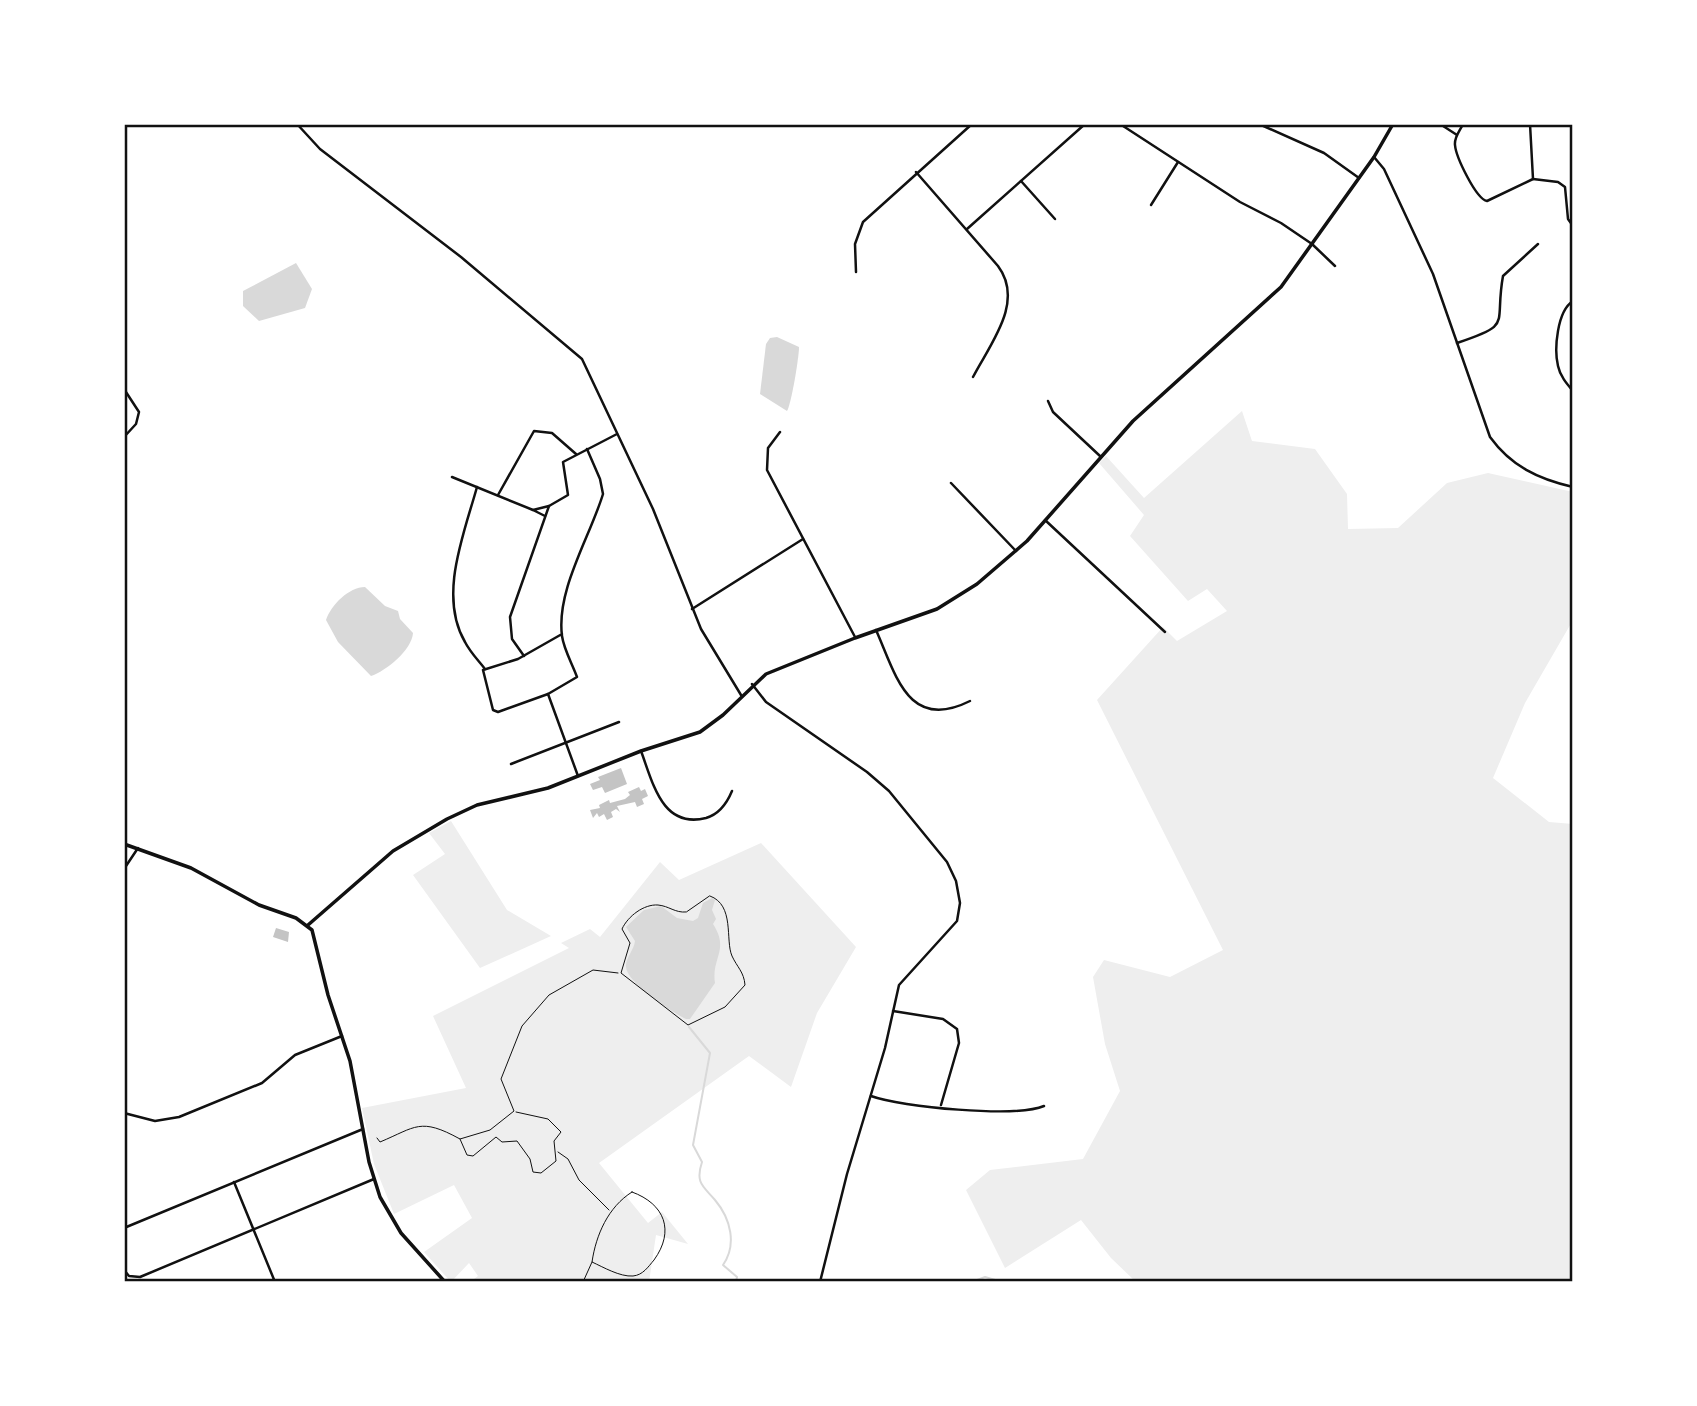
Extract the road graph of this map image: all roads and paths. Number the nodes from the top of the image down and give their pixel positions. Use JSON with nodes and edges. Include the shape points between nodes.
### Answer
{"nodes":[{"id":1,"x":297,"y":124,"type":"edge"},
{"id":2,"x":972,"y":124,"type":"edge"},
{"id":3,"x":1085,"y":124,"type":"edge"},
{"id":4,"x":1120,"y":124,"type":"edge"},
{"id":5,"x":1259,"y":124,"type":"edge"},
{"id":6,"x":1393,"y":124,"type":"edge"},
{"id":7,"x":1440,"y":124,"type":"edge"},
{"id":8,"x":1463,"y":124,"type":"edge"},
{"id":9,"x":1530,"y":124,"type":"edge"},
{"id":10,"x":1457,"y":135,"type":"junction"},
{"id":11,"x":1374,"y":158,"type":"junction"},
{"id":12,"x":1178,"y":162,"type":"junction"},
{"id":13,"x":916,"y":173,"type":"junction"},
{"id":14,"x":1359,"y":178,"type":"junction"},
{"id":15,"x":1533,"y":179,"type":"junction"},
{"id":16,"x":1021,"y":181,"type":"junction"},
{"id":17,"x":1151,"y":205,"type":"dead end"},
{"id":18,"x":1055,"y":219,"type":"dead end"},
{"id":19,"x":1573,"y":226,"type":"edge"},
{"id":20,"x":966,"y":230,"type":"junction"},
{"id":21,"x":1312,"y":244,"type":"junction"},
{"id":22,"x":1538,"y":244,"type":"dead end"},
{"id":23,"x":1335,"y":266,"type":"dead end"},
{"id":24,"x":856,"y":272,"type":"dead end"},
{"id":25,"x":1573,"y":301,"type":"edge"},
{"id":26,"x":1457,"y":343,"type":"junction"},
{"id":27,"x":973,"y":377,"type":"dead end"},
{"id":28,"x":124,"y":388,"type":"edge"},
{"id":29,"x":1573,"y":391,"type":"edge"},
{"id":30,"x":1048,"y":401,"type":"dead end"},
{"id":31,"x":780,"y":432,"type":"dead end"},
{"id":32,"x":617,"y":434,"type":"junction"},
{"id":33,"x":124,"y":437,"type":"edge"},
{"id":34,"x":587,"y":449,"type":"junction"},
{"id":35,"x":576,"y":454,"type":"junction"},
{"id":36,"x":1100,"y":456,"type":"junction"},
{"id":37,"x":452,"y":477,"type":"dead end"},
{"id":38,"x":951,"y":482,"type":"dead end"},
{"id":39,"x":477,"y":487,"type":"junction"},
{"id":40,"x":1573,"y":487,"type":"edge"},
{"id":41,"x":498,"y":495,"type":"junction"},
{"id":42,"x":549,"y":506,"type":"junction"},
{"id":43,"x":533,"y":510,"type":"junction"},
{"id":44,"x":545,"y":516,"type":"junction"},
{"id":45,"x":1045,"y":520,"type":"junction"},
{"id":46,"x":803,"y":539,"type":"junction"},
{"id":47,"x":1016,"y":552,"type":"junction"},
{"id":48,"x":692,"y":609,"type":"junction"},
{"id":49,"x":876,"y":630,"type":"junction"},
{"id":50,"x":1165,"y":632,"type":"dead end"},
{"id":51,"x":562,"y":634,"type":"junction"},
{"id":52,"x":855,"y":638,"type":"junction"},
{"id":53,"x":524,"y":656,"type":"junction"},
{"id":54,"x":485,"y":669,"type":"junction"},
{"id":55,"x":752,"y":684,"type":"junction"},
{"id":56,"x":548,"y":694,"type":"junction"},
{"id":57,"x":741,"y":695,"type":"junction"},
{"id":58,"x":970,"y":701,"type":"dead end"},
{"id":59,"x":620,"y":722,"type":"dead end"},
{"id":60,"x":565,"y":742,"type":"junction"},
{"id":61,"x":641,"y":751,"type":"junction"},
{"id":62,"x":511,"y":764,"type":"dead end"},
{"id":63,"x":578,"y":777,"type":"junction"},
{"id":64,"x":732,"y":791,"type":"dead end"},
{"id":65,"x":124,"y":844,"type":"edge"},
{"id":66,"x":138,"y":848,"type":"junction"},
{"id":67,"x":124,"y":869,"type":"edge"},
{"id":68,"x":308,"y":925,"type":"junction"},
{"id":69,"x":621,"y":973,"type":"junction"},
{"id":70,"x":893,"y":1011,"type":"junction"},
{"id":71,"x":342,"y":1036,"type":"junction"},
{"id":72,"x":871,"y":1096,"type":"junction"},
{"id":73,"x":940,"y":1106,"type":"junction"},
{"id":74,"x":1044,"y":1106,"type":"dead end"},
{"id":75,"x":514,"y":1111,"type":"junction"},
{"id":76,"x":124,"y":1113,"type":"edge"},
{"id":77,"x":363,"y":1129,"type":"junction"},
{"id":78,"x":377,"y":1138,"type":"dead end"},
{"id":79,"x":460,"y":1139,"type":"junction"},
{"id":80,"x":556,"y":1152,"type":"junction"},
{"id":81,"x":374,"y":1179,"type":"junction"},
{"id":82,"x":234,"y":1182,"type":"junction"},
{"id":83,"x":611,"y":1212,"type":"junction"},
{"id":84,"x":124,"y":1228,"type":"edge"},
{"id":85,"x":254,"y":1229,"type":"junction"},
{"id":86,"x":592,"y":1262,"type":"junction"},
{"id":87,"x":124,"y":1270,"type":"edge"},
{"id":88,"x":275,"y":1282,"type":"edge"},
{"id":89,"x":445,"y":1282,"type":"edge"},
{"id":90,"x":583,"y":1282,"type":"edge"},
{"id":91,"x":820,"y":1282,"type":"edge"}],
"edges":[{"from":1,"to":32,"type":"street","via":[[320,149],[461,257],[582,359]]},
{"from":2,"to":13,"type":"street"},
{"from":3,"to":16,"type":"street"},
{"from":4,"to":12,"type":"street"},
{"from":5,"to":14,"type":"street","via":[[1324,153]]},
{"from":6,"to":11,"type":"main road"},
{"from":7,"to":10,"type":"street"},
{"from":8,"to":10,"type":"street"},
{"from":9,"to":15,"type":"street"},
{"from":10,"to":15,"type":"street","via":[[1458,155],[1482,200]]},
{"from":11,"to":14,"type":"main road"},
{"from":11,"to":26,"type":"street","via":[[1384,169],[1424,251]]},
{"from":12,"to":17,"type":"street"},
{"from":12,"to":21,"type":"street"},
{"from":13,"to":20,"type":"street"},
{"from":13,"to":24,"type":"street","via":[[863,222],[855,244]]},
{"from":14,"to":21,"type":"main road"},
{"from":15,"to":19,"type":"street","via":[[1565,187]]},
{"from":16,"to":18,"type":"street"},
{"from":16,"to":20,"type":"street"},
{"from":20,"to":27,"type":"street","via":[[1002,271],[1010,295],[1008,309]]},
{"from":21,"to":23,"type":"street"},
{"from":21,"to":36,"type":"main road","via":[[1272,297]]},
{"from":22,"to":26,"type":"street","via":[[1503,276],[1498,325]]},
{"from":25,"to":29,"type":"street","via":[[1562,315],[1558,361]]},
{"from":26,"to":40,"type":"street","via":[[1482,420],[1495,444],[1524,470]]},
{"from":28,"to":33,"type":"street","via":[[139,416]]},
{"from":30,"to":36,"type":"street","via":[[1053,412]]},
{"from":31,"to":46,"type":"street","via":[[768,448],[767,470]]},
{"from":32,"to":34,"type":"street"},
{"from":32,"to":48,"type":"street","via":[[653,509]]},
{"from":34,"to":35,"type":"street"},
{"from":34,"to":51,"type":"street","via":[[603,494],[564,597]]},
{"from":35,"to":41,"type":"street","via":[[552,433],[534,430]]},
{"from":35,"to":42,"type":"street","via":[[563,462],[568,495]]},
{"from":36,"to":45,"type":"main road"},
{"from":37,"to":39,"type":"street"},
{"from":38,"to":47,"type":"street"},
{"from":39,"to":41,"type":"street"},
{"from":39,"to":54,"type":"street","via":[[454,585],[466,644]]},
{"from":41,"to":43,"type":"street"},
{"from":42,"to":43,"type":"street"},
{"from":42,"to":44,"type":"street"},
{"from":43,"to":44,"type":"street"},
{"from":44,"to":53,"type":"street","via":[[510,618],[512,639]]},
{"from":45,"to":47,"type":"main road"},
{"from":45,"to":50,"type":"street"},
{"from":46,"to":48,"type":"street"},
{"from":46,"to":52,"type":"street"},
{"from":47,"to":49,"type":"main road","via":[[937,609]]},
{"from":48,"to":57,"type":"street"},
{"from":49,"to":52,"type":"main road"},
{"from":49,"to":58,"type":"street","via":[[914,702],[926,710],[945,712]]},
{"from":51,"to":53,"type":"street"},
{"from":51,"to":56,"type":"street","via":[[577,677]]},
{"from":52,"to":55,"type":"main road","via":[[777,669]]},
{"from":53,"to":54,"type":"street"},
{"from":54,"to":56,"type":"street","via":[[493,710],[498,712]]},
{"from":55,"to":57,"type":"main road"},
{"from":55,"to":70,"type":"street","via":[[766,702],[881,784],[930,839],[953,873],[960,903],[957,920],[899,985]]},
{"from":56,"to":60,"type":"street"},
{"from":57,"to":61,"type":"main road","via":[[700,732]]},
{"from":59,"to":60,"type":"street"},
{"from":60,"to":62,"type":"street"},
{"from":60,"to":63,"type":"street"},
{"from":61,"to":63,"type":"main road"},
{"from":61,"to":64,"type":"street","via":[[660,799],[673,815],[694,820],[711,816],[728,802]]},
{"from":63,"to":68,"type":"main road","via":[[477,805],[431,827],[381,860]]},
{"from":65,"to":66,"type":"main road"},
{"from":66,"to":67,"type":"street"},
{"from":66,"to":68,"type":"main road","via":[[191,868]]},
{"from":68,"to":71,"type":"main road"},
{"from":69,"to":69,"type":"path","via":[[688,1025],[725,1006],[746,982],[732,956],[730,927],[722,905],[710,895],[686,912],[656,905],[630,917],[622,929],[630,943]]},
{"from":69,"to":75,"type":"path","via":[[586,973],[553,992],[522,1026],[501,1079]]},
{"from":70,"to":72,"type":"street"},
{"from":70,"to":73,"type":"street","via":[[943,1019],[957,1029],[959,1043]]},
{"from":71,"to":76,"type":"street","via":[[295,1055],[262,1083],[179,1117],[155,1121]]},
{"from":71,"to":77,"type":"main road"},
{"from":72,"to":73,"type":"street","via":[[898,1104]]},
{"from":72,"to":91,"type":"street"},
{"from":73,"to":74,"type":"street","via":[[1028,1112]]},
{"from":75,"to":79,"type":"path","via":[[490,1130]]},
{"from":75,"to":80,"type":"path","via":[[556,1124],[561,1132],[554,1141]]},
{"from":77,"to":81,"type":"main road"},
{"from":77,"to":82,"type":"street"},
{"from":78,"to":79,"type":"path","via":[[380,1142],[417,1126],[437,1128]]},
{"from":79,"to":80,"type":"path","via":[[467,1155],[473,1156],[496,1137],[502,1142],[517,1141],[536,1174],[556,1161]]},
{"from":80,"to":83,"type":"path","via":[[568,1159],[579,1180]]},
{"from":81,"to":85,"type":"street"},
{"from":81,"to":89,"type":"main road","via":[[393,1222]]},
{"from":82,"to":84,"type":"street"},
{"from":82,"to":85,"type":"street"},
{"from":83,"to":86,"type":"path","via":[[596,1240]]},
{"from":83,"to":86,"type":"path","via":[[632,1192],[645,1196],[663,1219],[667,1232],[663,1247],[643,1273],[632,1276]]},
{"from":85,"to":87,"type":"street","via":[[134,1278]]},
{"from":85,"to":88,"type":"street"},
{"from":86,"to":90,"type":"path"}]}
